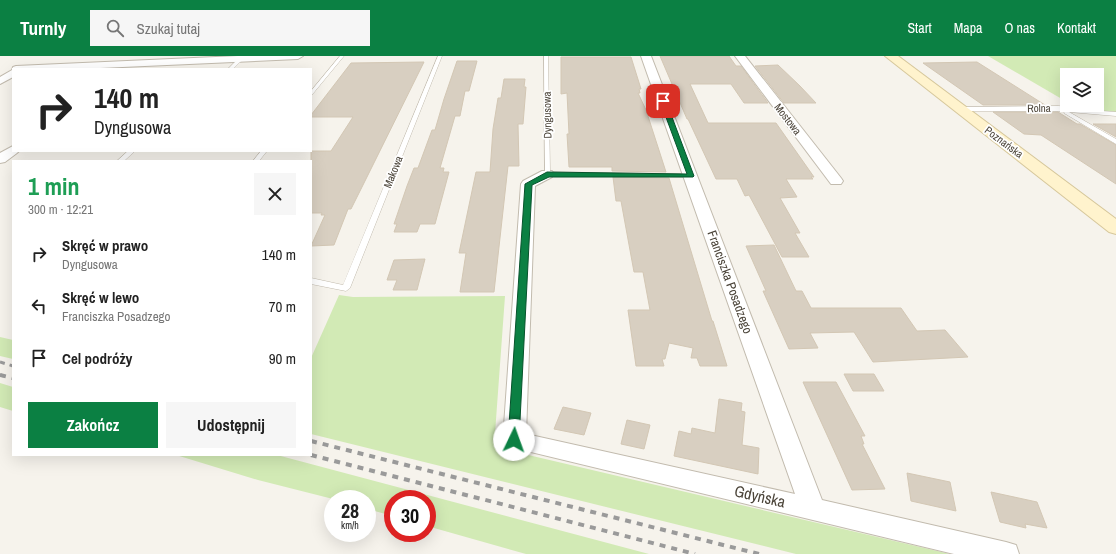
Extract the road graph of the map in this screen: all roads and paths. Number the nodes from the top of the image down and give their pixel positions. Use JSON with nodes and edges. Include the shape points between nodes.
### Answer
{"nodes":[{"id":1,"x":298,"y":56,"type":"edge"},
{"id":2,"x":342,"y":56,"type":"edge"},
{"id":3,"x":440,"y":56,"type":"edge"},
{"id":4,"x":546,"y":56,"type":"edge"},
{"id":5,"x":646,"y":56,"type":"edge"},
{"id":6,"x":740,"y":56,"type":"edge"},
{"id":7,"x":891,"y":56,"type":"edge"},
{"id":8,"x":242,"y":58,"type":"junction"},
{"id":9,"x":147,"y":63,"type":"junction"},
{"id":10,"x":41,"y":68,"type":"edge"},
{"id":11,"x":139,"y":68,"type":"edge"},
{"id":12,"x":231,"y":68,"type":"edge"},
{"id":13,"x":12,"y":69,"type":"edge"},
{"id":14,"x":0,"y":70,"type":"edge"},
{"id":15,"x":12,"y":74,"type":"edge"},
{"id":16,"x":0,"y":81,"type":"edge"},
{"id":17,"x":312,"y":93,"type":"edge"},
{"id":18,"x":1059,"y":108,"type":"junction"},
{"id":19,"x":961,"y":109,"type":"junction"},
{"id":20,"x":1116,"y":114,"type":"edge"},
{"id":21,"x":1116,"y":142,"type":"edge"},
{"id":22,"x":12,"y":151,"type":"edge"},
{"id":23,"x":131,"y":152,"type":"edge"},
{"id":24,"x":263,"y":152,"type":"edge"},
{"id":25,"x":0,"y":159,"type":"edge"},
{"id":26,"x":121,"y":160,"type":"edge"},
{"id":27,"x":257,"y":160,"type":"edge"},
{"id":28,"x":547,"y":174,"type":"junction"},
{"id":29,"x":691,"y":176,"type":"junction"},
{"id":30,"x":836,"y":181,"type":"dead end"},
{"id":31,"x":1116,"y":228,"type":"edge"},
{"id":32,"x":312,"y":281,"type":"edge"},
{"id":33,"x":813,"y":509,"type":"junction"},
{"id":34,"x":1006,"y":554,"type":"edge"}],
"edges":[{"from":1,"to":8,"type":"street"},
{"from":2,"to":17,"type":"lane"},
{"from":3,"to":32,"type":"lane","name":"Makowa","via":[[346,288]]},
{"from":4,"to":28,"type":"lane","name":"Dyngusowa"},
{"from":5,"to":29,"type":"street","name":"Franciszka Posadzego"},
{"from":6,"to":30,"type":"street","name":"Mostowa"},
{"from":7,"to":19,"type":"main road","name":"Poznańska"},
{"from":8,"to":9,"type":"street"},
{"from":8,"to":12,"type":"lane"},
{"from":9,"to":10,"type":"street"},
{"from":9,"to":11,"type":"street"},
{"from":13,"to":14,"type":"street"},
{"from":15,"to":16,"type":"street"},
{"from":18,"to":19,"type":"lane","name":"Rolna"},
{"from":18,"to":20,"type":"lane","name":"Rolna"},
{"from":18,"to":21,"type":"lane"},
{"from":19,"to":31,"type":"main road","name":"Poznańska"},
{"from":22,"to":25,"type":"street"},
{"from":23,"to":26,"type":"lane"},
{"from":24,"to":27,"type":"lane"},
{"from":28,"to":29,"type":"lane"},
{"from":28,"to":33,"type":"street","name":"Gdyńska","via":[[528,184],[514,440]]},
{"from":29,"to":33,"type":"street","name":"Franciszka Posadzego"},
{"from":33,"to":34,"type":"street","name":"Gdyńska"}]}
